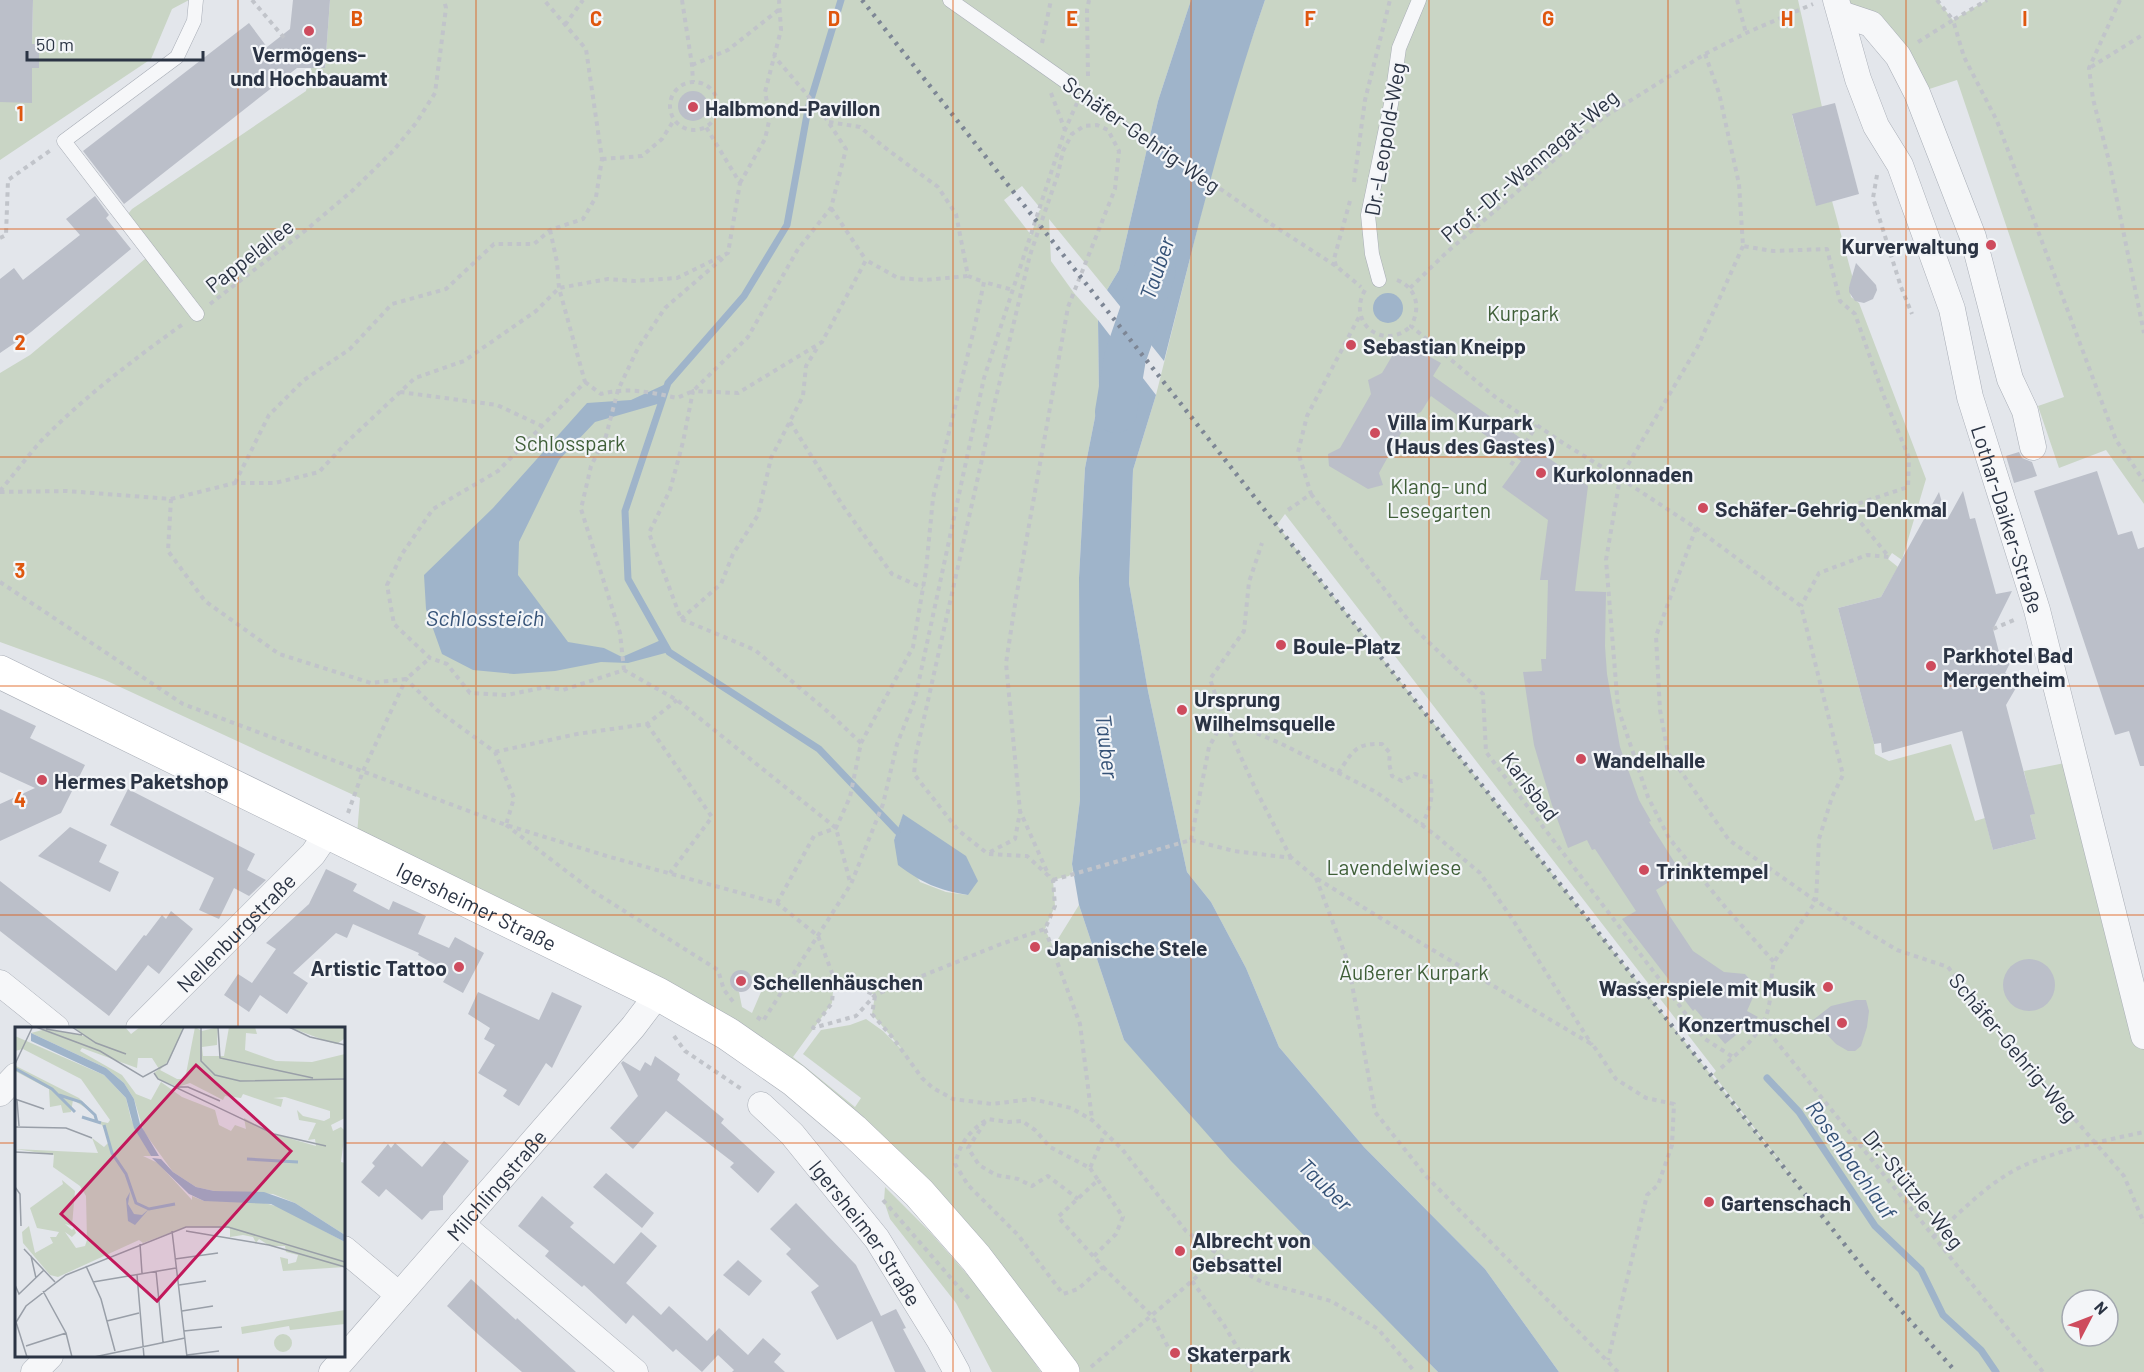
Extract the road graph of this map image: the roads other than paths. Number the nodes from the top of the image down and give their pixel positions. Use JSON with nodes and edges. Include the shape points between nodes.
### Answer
{"nodes":[{"id":1,"x":196,"y":0,"type":"edge"},
{"id":2,"x":950,"y":0,"type":"edge"},
{"id":3,"x":1419,"y":0,"type":"edge"},
{"id":4,"x":1831,"y":6,"type":"edge"},
{"id":5,"x":1072,"y":86,"type":"road end"},
{"id":6,"x":1379,"y":280,"type":"road end"},
{"id":7,"x":197,"y":314,"type":"road end"},
{"id":8,"x":2033,"y":447,"type":"dead end"},
{"id":9,"x":0,"y":672,"type":"edge"},
{"id":10,"x":328,"y":832,"type":"junction"},
{"id":11,"x":0,"y":983,"type":"edge"},
{"id":12,"x":658,"y":994,"type":"junction"},
{"id":13,"x":54,"y":1027,"type":"edge"},
{"id":14,"x":140,"y":1027,"type":"edge"},
{"id":15,"x":2143,"y":1030,"type":"edge"},
{"id":16,"x":15,"y":1077,"type":"edge"},
{"id":17,"x":0,"y":1093,"type":"edge"},
{"id":18,"x":761,"y":1105,"type":"road end"},
{"id":19,"x":461,"y":1224,"type":"junction"},
{"id":20,"x":345,"y":1250,"type":"edge"},
{"id":21,"x":399,"y":1295,"type":"junction"},
{"id":22,"x":49,"y":1357,"type":"edge"},
{"id":23,"x":1077,"y":1370,"type":"edge"},
{"id":24,"x":34,"y":1372,"type":"edge"},
{"id":25,"x":332,"y":1372,"type":"edge"},
{"id":26,"x":635,"y":1372,"type":"edge"},
{"id":27,"x":957,"y":1372,"type":"edge"}],
"edges":[{"from":1,"to":7,"type":"lane","via":[[194,21],[177,57],[64,141]]},
{"from":2,"to":5,"type":"lane","name":"Schäfer-Gehrig-Weg"},
{"from":3,"to":6,"type":"lane","name":"Dr.-Leopold-Weg","via":[[1399,48],[1368,215]]},
{"from":4,"to":8,"type":"street","via":[[1871,24],[1898,56],[1917,93],[1973,237],[2010,379],[2025,411]]},
{"from":4,"to":15,"type":"street","name":"Lothar-Daiker-Straße","via":[[1875,126],[1900,165],[1952,309],[1970,397],[2037,610]]},
{"from":9,"to":10,"type":"street","name":"Igersheimer Straße"},
{"from":10,"to":12,"type":"street","name":"Igersheimer Straße"},
{"from":10,"to":14,"type":"street","name":"Nellenburgstraße","via":[[313,855]]},
{"from":11,"to":13,"type":"street"},
{"from":12,"to":19,"type":"street","name":"Milchlingstraße"},
{"from":12,"to":23,"type":"street","name":"Igersheimer Straße","via":[[728,1034],[794,1080],[853,1130],[919,1193]]},
{"from":16,"to":17,"type":"street"},
{"from":18,"to":27,"type":"street","name":"Igersheimer Straße","via":[[792,1134],[877,1239]]},
{"from":19,"to":21,"type":"street","name":"Milchlingstraße"},
{"from":19,"to":26,"type":"street"},
{"from":20,"to":21,"type":"street"},
{"from":21,"to":25,"type":"street","name":"Milchlingstraße"},
{"from":22,"to":24,"type":"street"}]}
